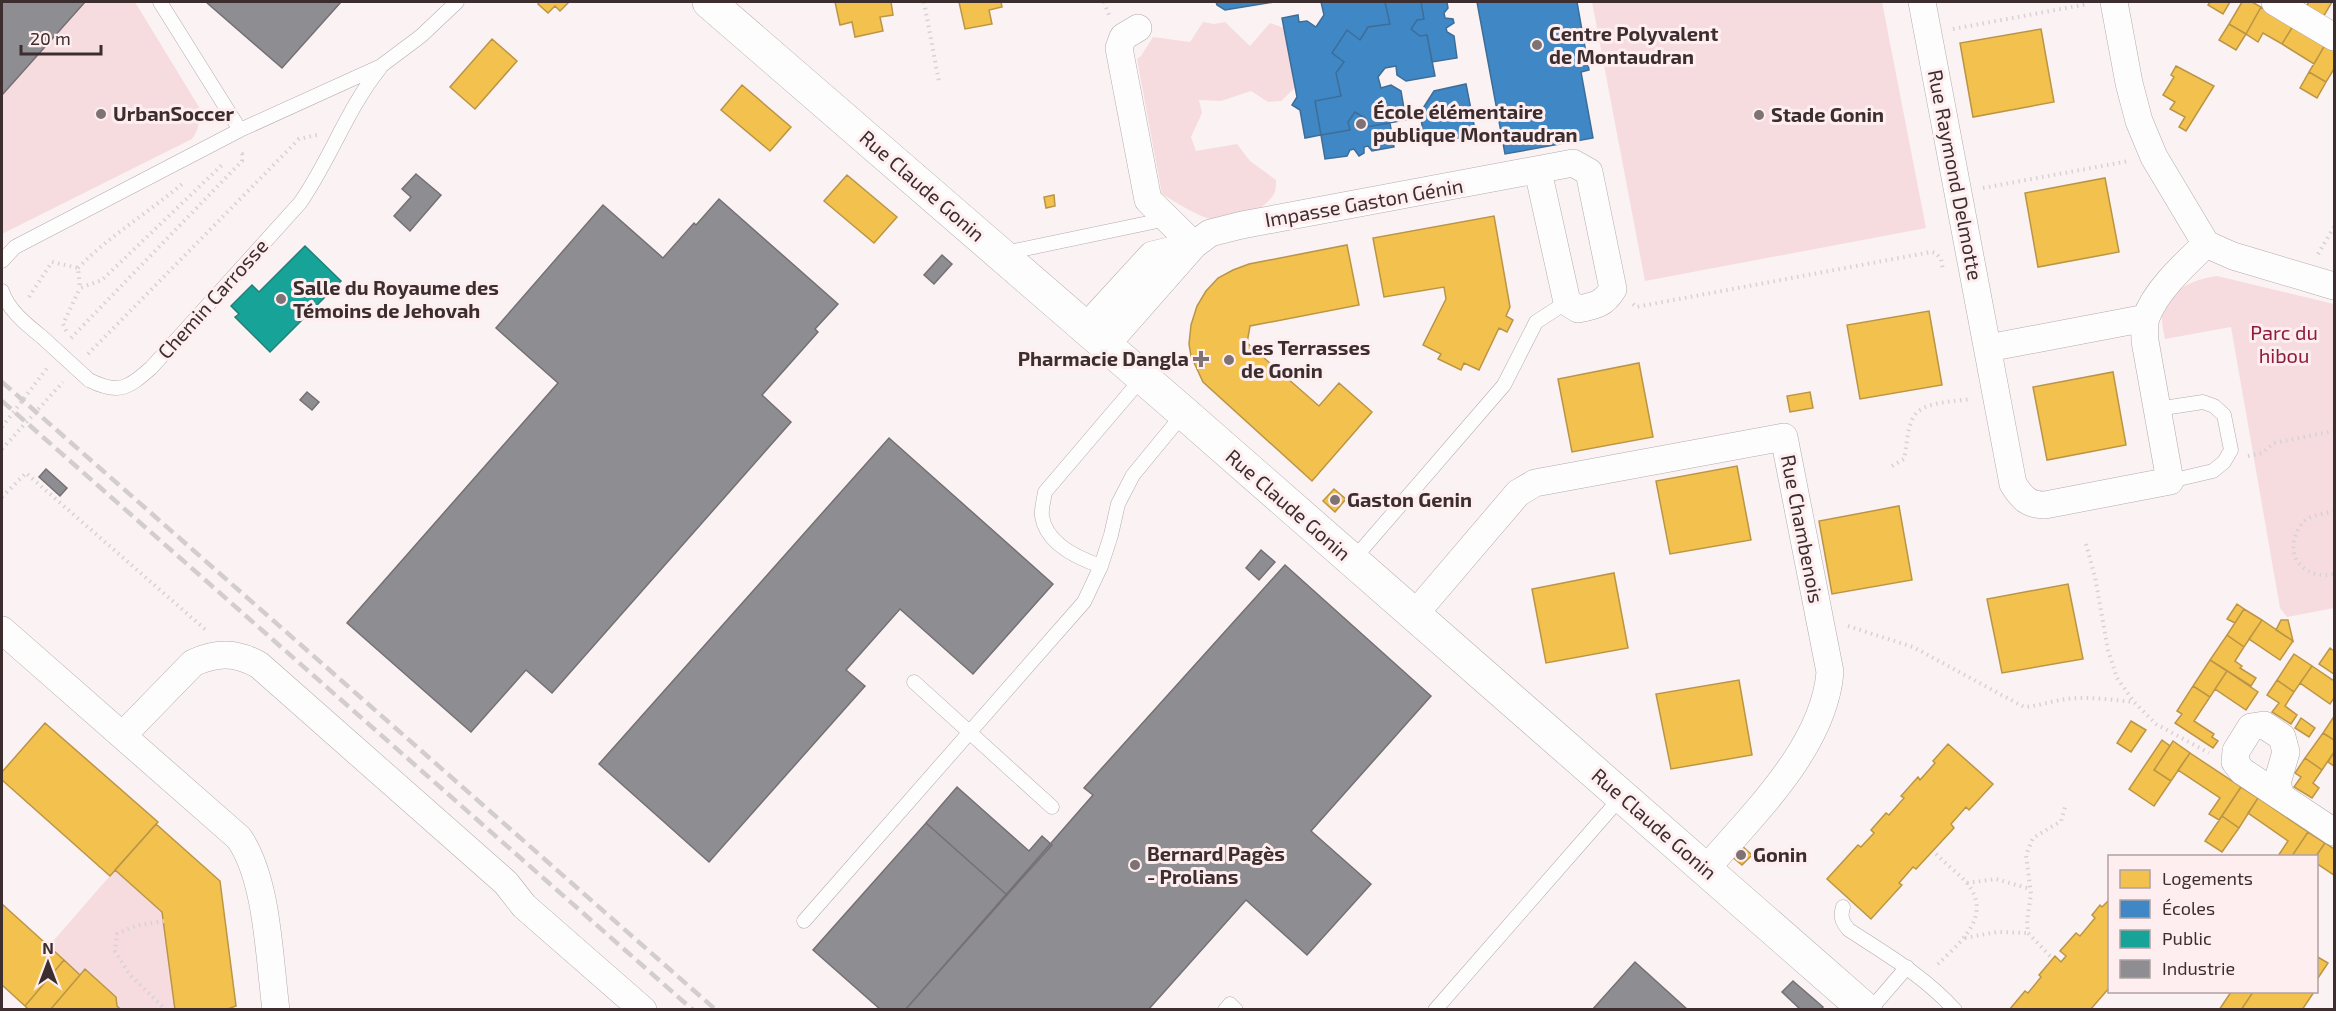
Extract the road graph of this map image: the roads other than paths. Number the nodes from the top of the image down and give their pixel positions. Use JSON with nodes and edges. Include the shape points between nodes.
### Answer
{"nodes":[{"id":1,"x":160,"y":2,"type":"edge"},
{"id":2,"x":445,"y":2,"type":"edge"},
{"id":3,"x":457,"y":2,"type":"edge"},
{"id":4,"x":709,"y":2,"type":"edge"},
{"id":5,"x":1922,"y":2,"type":"edge"},
{"id":6,"x":2275,"y":2,"type":"edge"},
{"id":7,"x":2103,"y":3,"type":"edge"},
{"id":8,"x":435,"y":22,"type":"junction"},
{"id":9,"x":1138,"y":28,"type":"dead end"},
{"id":10,"x":2334,"y":37,"type":"edge"},
{"id":11,"x":381,"y":66,"type":"junction"},
{"id":12,"x":240,"y":130,"type":"junction"},
{"id":13,"x":1538,"y":171,"type":"junction"},
{"id":14,"x":1167,"y":219,"type":"junction"},
{"id":15,"x":2206,"y":244,"type":"junction"},
{"id":16,"x":1194,"y":245,"type":"junction"},
{"id":17,"x":1001,"y":254,"type":"junction"},
{"id":18,"x":2,"y":261,"type":"edge"},
{"id":19,"x":2334,"y":286,"type":"edge"},
{"id":20,"x":2,"y":291,"type":"edge"},
{"id":21,"x":1567,"y":302,"type":"junction"},
{"id":22,"x":2146,"y":318,"type":"junction"},
{"id":23,"x":1096,"y":336,"type":"junction"},
{"id":24,"x":1988,"y":348,"type":"junction"},
{"id":25,"x":1143,"y":377,"type":"junction"},
{"id":26,"x":2157,"y":409,"type":"junction"},
{"id":27,"x":1184,"y":413,"type":"junction"},
{"id":28,"x":2170,"y":481,"type":"junction"},
{"id":29,"x":1352,"y":561,"type":"junction"},
{"id":30,"x":1101,"y":566,"type":"junction"},
{"id":31,"x":1414,"y":615,"type":"junction"},
{"id":32,"x":2,"y":630,"type":"edge"},
{"id":33,"x":914,"y":682,"type":"dead end"},
{"id":34,"x":969,"y":732,"type":"junction"},
{"id":35,"x":123,"y":735,"type":"junction"},
{"id":36,"x":1622,"y":796,"type":"junction"},
{"id":37,"x":2281,"y":797,"type":"junction"},
{"id":38,"x":1052,"y":807,"type":"dead end"},
{"id":39,"x":2334,"y":832,"type":"edge"},
{"id":40,"x":1706,"y":869,"type":"junction"},
{"id":41,"x":1843,"y":907,"type":"dead end"},
{"id":42,"x":804,"y":921,"type":"dead end"},
{"id":43,"x":1907,"y":967,"type":"junction"},
{"id":44,"x":276,"y":1010,"type":"edge"},
{"id":45,"x":643,"y":1010,"type":"edge"},
{"id":46,"x":1225,"y":1010,"type":"edge"},
{"id":47,"x":1236,"y":1010,"type":"edge"},
{"id":48,"x":1435,"y":1010,"type":"edge"},
{"id":49,"x":1868,"y":1010,"type":"edge"},
{"id":50,"x":1955,"y":1010,"type":"edge"}],
"edges":[{"from":1,"to":12,"type":"lane"},
{"from":2,"to":8,"type":"lane","name":"Chemin Carrosse"},
{"from":3,"to":8,"type":"lane","name":"Chemin Carrosse"},
{"from":4,"to":17,"type":"street","name":"Rue Claude Gonin"},
{"from":5,"to":24,"type":"street","name":"Rue Raymond Delmotte"},
{"from":6,"to":10,"type":"street"},
{"from":7,"to":15,"type":"street","via":[[2154,157]]},
{"from":8,"to":11,"type":"lane","name":"Chemin Carrosse"},
{"from":9,"to":14,"type":"street","via":[[1123,37],[1119,48],[1148,200]]},
{"from":11,"to":12,"type":"lane","name":"Chemin Carrosse"},
{"from":11,"to":20,"type":"lane","name":"Chemin Carrosse","bridge":true,"via":[[364,88],[300,203],[152,368],[132,384],[115,390],[89,380],[16,313]]},
{"from":12,"to":18,"type":"lane","name":"Chemin Carrosse","via":[[15,247]]},
{"from":13,"to":16,"type":"street","name":"Impasse Gaston Génin","via":[[1242,225],[1210,233]]},
{"from":13,"to":21,"type":"street"},
{"from":13,"to":21,"type":"street","name":"Impasse Gaston Génin","via":[[1573,163],[1589,171],[1613,289],[1606,301],[1593,306],[1578,309]]},
{"from":14,"to":16,"type":"street"},
{"from":14,"to":17,"type":"lane"},
{"from":15,"to":19,"type":"street","via":[[2242,260]]},
{"from":15,"to":22,"type":"street","via":[[2160,294]]},
{"from":16,"to":23,"type":"street","name":"Impasse Gaston Génin","via":[[1152,255]]},
{"from":17,"to":23,"type":"street","name":"Rue Claude Gonin"},
{"from":21,"to":29,"type":"lane","via":[[1536,322],[1504,385]]},
{"from":22,"to":24,"type":"street"},
{"from":22,"to":26,"type":"street","via":[[2145,341]]},
{"from":23,"to":25,"type":"street","name":"Rue Claude Gonin"},
{"from":24,"to":28,"type":"street","name":"Rue Raymond Delmotte","via":[[2013,484],[2022,498],[2033,505],[2045,505]]},
{"from":25,"to":27,"type":"street","name":"Rue Claude Gonin"},
{"from":25,"to":30,"type":"lane","via":[[1045,492],[1042,515],[1049,535],[1077,558]]},
{"from":26,"to":28,"type":"street"},
{"from":26,"to":28,"type":"lane","via":[[2203,402],[2224,415],[2230,450],[2224,462],[2213,471]]},
{"from":27,"to":29,"type":"street","name":"Rue Claude Gonin"},
{"from":27,"to":30,"type":"lane","via":[[1133,475],[1118,504]]},
{"from":29,"to":31,"type":"street","name":"Rue Claude Gonin"},
{"from":30,"to":34,"type":"lane","via":[[1084,602]]},
{"from":31,"to":36,"type":"street","name":"Rue Claude Gonin"},
{"from":31,"to":40,"type":"street","name":"Rue Chambenois","via":[[1518,493],[1535,483],[1784,437],[1830,672],[1825,706],[1787,773]]},
{"from":32,"to":35,"type":"street"},
{"from":33,"to":34,"type":"lane"},
{"from":34,"to":38,"type":"lane"},
{"from":34,"to":42,"type":"lane"},
{"from":35,"to":44,"type":"street","via":[[225,824],[247,849],[259,885]]},
{"from":35,"to":45,"type":"street","via":[[193,663],[220,654],[246,658],[259,665],[506,883],[525,906]]},
{"from":36,"to":40,"type":"street","name":"Rue Claude Gonin"},
{"from":36,"to":48,"type":"lane"},
{"from":37,"to":37,"type":"street","via":[[2235,762],[2236,751],[2251,727],[2264,725],[2282,737],[2286,752],[2277,783]]},
{"from":37,"to":39,"type":"street"},
{"from":40,"to":49,"type":"street","name":"Rue Claude Gonin"},
{"from":41,"to":43,"type":"lane","via":[[1840,915],[1849,930]]},
{"from":43,"to":49,"type":"lane"},
{"from":43,"to":50,"type":"lane"},
{"from":46,"to":47,"type":"lane","via":[[1230,1004]]}]}
